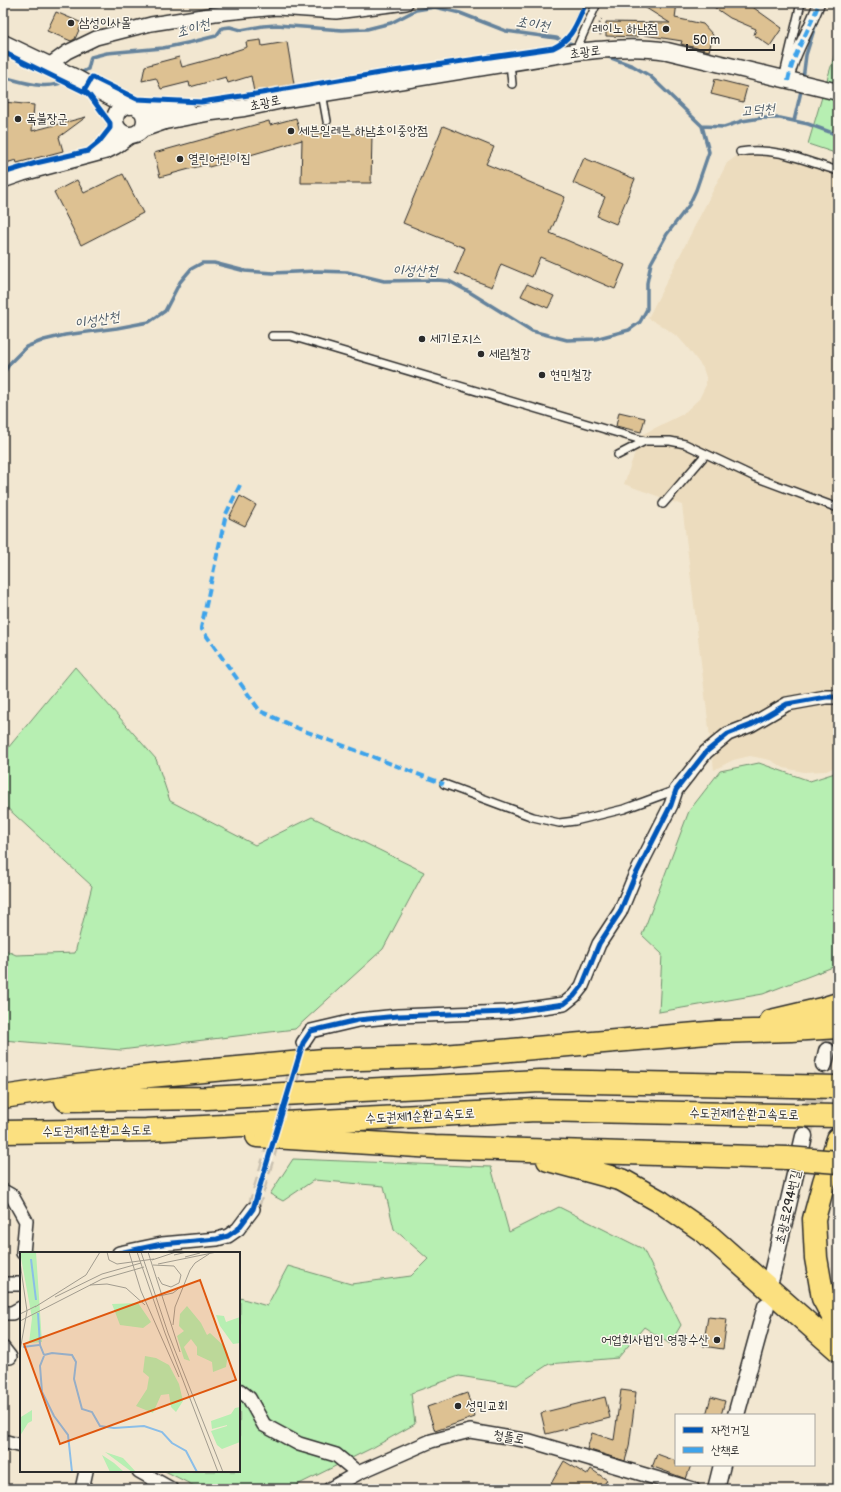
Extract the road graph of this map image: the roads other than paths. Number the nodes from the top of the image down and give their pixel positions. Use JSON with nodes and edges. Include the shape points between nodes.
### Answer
{"nodes":[{"id":1,"x":406,"y":3,"type":"edge"},
{"id":2,"x":597,"y":3,"type":"edge"},
{"id":3,"x":801,"y":3,"type":"edge"},
{"id":4,"x":819,"y":3,"type":"edge"},
{"id":5,"x":3,"y":42,"type":"edge"},
{"id":6,"x":570,"y":47,"type":"junction"},
{"id":7,"x":510,"y":63,"type":"junction"},
{"id":8,"x":49,"y":65,"type":"junction"},
{"id":9,"x":794,"y":82,"type":"junction"},
{"id":10,"x":512,"y":84,"type":"dead end"},
{"id":11,"x":92,"y":86,"type":"junction"},
{"id":12,"x":838,"y":92,"type":"edge"},
{"id":13,"x":322,"y":93,"type":"junction"},
{"id":14,"x":134,"y":107,"type":"junction"},
{"id":15,"x":212,"y":112,"type":"junction"},
{"id":16,"x":327,"y":121,"type":"dead end"},
{"id":17,"x":117,"y":124,"type":"junction"},
{"id":18,"x":138,"y":132,"type":"junction"},
{"id":19,"x":740,"y":152,"type":"dead end"},
{"id":20,"x":93,"y":156,"type":"junction"},
{"id":21,"x":838,"y":171,"type":"edge"},
{"id":22,"x":3,"y":182,"type":"edge"},
{"id":23,"x":272,"y":336,"type":"dead end"},
{"id":24,"x":645,"y":441,"type":"junction"},
{"id":25,"x":706,"y":454,"type":"junction"},
{"id":26,"x":618,"y":455,"type":"dead end"},
{"id":27,"x":663,"y":504,"type":"dead end"},
{"id":28,"x":838,"y":508,"type":"edge"},
{"id":29,"x":838,"y":697,"type":"edge"},
{"id":30,"x":444,"y":784,"type":"dead end"},
{"id":31,"x":676,"y":790,"type":"junction"},
{"id":32,"x":838,"y":1004,"type":"edge"},
{"id":33,"x":838,"y":1027,"type":"edge"},
{"id":34,"x":719,"y":1032,"type":"junction"},
{"id":35,"x":303,"y":1043,"type":"tunnel mouth"},
{"id":36,"x":838,"y":1087,"type":"edge"},
{"id":37,"x":3,"y":1099,"type":"edge"},
{"id":38,"x":838,"y":1116,"type":"edge"},
{"id":39,"x":146,"y":1130,"type":"junction"},
{"id":40,"x":3,"y":1132,"type":"edge"},
{"id":41,"x":804,"y":1136,"type":"tunnel mouth"},
{"id":42,"x":838,"y":1139,"type":"edge"},
{"id":43,"x":514,"y":1150,"type":"junction"},
{"id":44,"x":838,"y":1162,"type":"edge"},
{"id":45,"x":3,"y":1191,"type":"edge"},
{"id":46,"x":253,"y":1209,"type":"tunnel mouth"},
{"id":47,"x":24,"y":1252,"type":"edge"},
{"id":48,"x":123,"y":1252,"type":"edge"},
{"id":49,"x":771,"y":1278,"type":"dead end"},
{"id":50,"x":3,"y":1284,"type":"edge"},
{"id":51,"x":20,"y":1284,"type":"edge"},
{"id":52,"x":766,"y":1306,"type":"dead end"},
{"id":53,"x":20,"y":1309,"type":"edge"},
{"id":54,"x":3,"y":1313,"type":"edge"},
{"id":55,"x":838,"y":1326,"type":"edge"},
{"id":56,"x":838,"y":1350,"type":"edge"},
{"id":57,"x":240,"y":1391,"type":"edge"},
{"id":58,"x":736,"y":1414,"type":"edge"},
{"id":59,"x":3,"y":1441,"type":"edge"},
{"id":60,"x":20,"y":1446,"type":"edge"},
{"id":61,"x":722,"y":1466,"type":"edge"},
{"id":62,"x":86,"y":1472,"type":"edge"},
{"id":63,"x":140,"y":1472,"type":"edge"},
{"id":64,"x":358,"y":1473,"type":"junction"},
{"id":65,"x":82,"y":1489,"type":"edge"},
{"id":66,"x":171,"y":1489,"type":"edge"},
{"id":67,"x":330,"y":1489,"type":"edge"},
{"id":68,"x":693,"y":1489,"type":"edge"},
{"id":69,"x":716,"y":1489,"type":"edge"}],
"edges":[{"from":1,"to":8,"type":"street","via":[[336,12],[276,8],[152,24],[96,38],[67,52]]},
{"from":2,"to":6,"type":"lane"},
{"from":3,"to":9,"type":"lane"},
{"from":4,"to":9,"type":"street","via":[[791,67]]},
{"from":5,"to":8,"type":"street","name":"초광로"},
{"from":6,"to":7,"type":"street","name":"초광로"},
{"from":6,"to":9,"type":"street","name":"초광로","via":[[659,50]]},
{"from":7,"to":10,"type":"lane"},
{"from":7,"to":13,"type":"street","name":"초광로"},
{"from":8,"to":11,"type":"street","name":"초광로"},
{"from":9,"to":12,"type":"street","name":"초광로"},
{"from":11,"to":14,"type":"street","name":"초광로"},
{"from":11,"to":17,"type":"street","name":"초광로","via":[[110,108]]},
{"from":13,"to":15,"type":"street","name":"초광로"},
{"from":13,"to":16,"type":"lane"},
{"from":14,"to":15,"type":"street","name":"초광로"},
{"from":14,"to":17,"type":"street","via":[[126,106],[120,110]]},
{"from":14,"to":18,"type":"street","via":[[145,117],[144,125]]},
{"from":15,"to":18,"type":"street","name":"초광로","via":[[165,121]]},
{"from":17,"to":18,"type":"street","via":[[123,133],[129,135]]},
{"from":17,"to":20,"type":"street","via":[[116,134],[110,144]]},
{"from":18,"to":20,"type":"street","via":[[111,150]]},
{"from":19,"to":21,"type":"lane","via":[[761,150],[778,153]]},
{"from":20,"to":22,"type":"street","via":[[23,174]]},
{"from":23,"to":24,"type":"lane","via":[[291,336]]},
{"from":24,"to":25,"type":"lane","via":[[685,444]]},
{"from":24,"to":26,"type":"lane"},
{"from":25,"to":27,"type":"lane"},
{"from":25,"to":28,"type":"lane","via":[[755,477]]},
{"from":29,"to":31,"type":"street","via":[[787,704],[751,726],[728,734],[706,752]]},
{"from":30,"to":31,"type":"lane","via":[[533,818],[559,823],[624,809]]},
{"from":31,"to":35,"type":"street","via":[[620,912],[599,944],[582,986],[564,1004],[507,1012],[417,1014],[358,1020],[311,1031]]},
{"from":32,"to":34,"type":"highway"},
{"from":33,"to":34,"type":"highway"},
{"from":34,"to":37,"type":"highway","via":[[446,1056],[324,1060],[139,1077]]},
{"from":36,"to":37,"type":"highway","via":[[540,1081],[207,1098]]},
{"from":38,"to":39,"type":"highway","name":"수도권제1순환고속도로","via":[[536,1110]]},
{"from":39,"to":40,"type":"highway","name":"수도권제1순환고속도로"},
{"from":39,"to":43,"type":"highway"},
{"from":41,"to":49,"type":"street","name":"초광로294번길"},
{"from":42,"to":55,"type":"highway","via":[[814,1219],[816,1258],[823,1298]]},
{"from":43,"to":44,"type":"highway","bridge":true,"via":[[787,1158]]},
{"from":43,"to":56,"type":"highway","via":[[622,1180],[661,1202],[706,1233]]},
{"from":45,"to":47,"type":"street","via":[[12,1196],[26,1221]]},
{"from":46,"to":48,"type":"street","via":[[238,1229],[228,1236],[162,1244]]},
{"from":50,"to":51,"type":"street"},
{"from":52,"to":58,"type":"street"},
{"from":53,"to":54,"type":"street","via":[[12,1313]]},
{"from":57,"to":64,"type":"street","via":[[249,1398],[264,1425],[299,1444],[336,1455]]},
{"from":59,"to":60,"type":"street"},
{"from":61,"to":69,"type":"street"},
{"from":62,"to":65,"type":"street"},
{"from":63,"to":66,"type":"street"},
{"from":64,"to":67,"type":"street","name":"청뜰로"},
{"from":64,"to":68,"type":"street","name":"청뜰로","via":[[431,1440],[470,1431],[530,1441]]}]}
